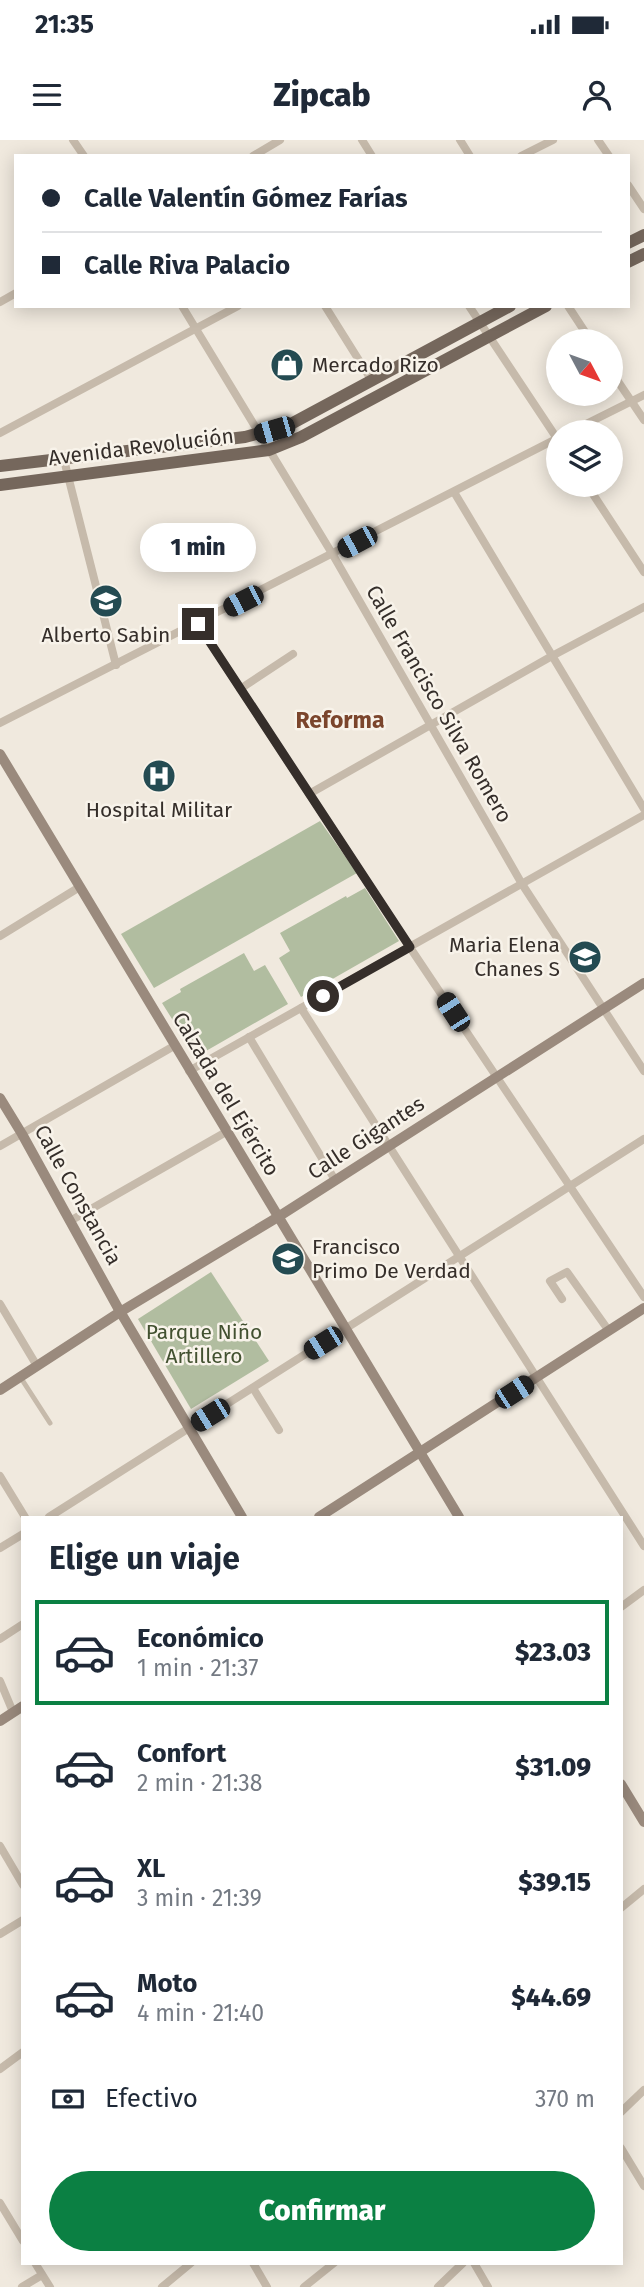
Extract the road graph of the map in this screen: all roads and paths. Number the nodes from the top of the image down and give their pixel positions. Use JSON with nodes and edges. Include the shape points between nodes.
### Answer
{"nodes":[{"id":1,"x":280,"y":140,"type":"edge"},
{"id":2,"x":552,"y":140,"type":"edge"},
{"id":3,"x":256,"y":154,"type":"edge"},
{"id":4,"x":525,"y":154,"type":"edge"},
{"id":5,"x":630,"y":188,"type":"edge"},
{"id":6,"x":644,"y":209,"type":"edge"},
{"id":7,"x":182,"y":308,"type":"edge"},
{"id":8,"x":234,"y":308,"type":"edge"},
{"id":9,"x":326,"y":308,"type":"edge"},
{"id":10,"x":470,"y":308,"type":"edge"},
{"id":11,"x":506,"y":308,"type":"edge"},
{"id":12,"x":542,"y":308,"type":"edge"},
{"id":13,"x":569,"y":308,"type":"edge"},
{"id":14,"x":480,"y":322,"type":"junction"},
{"id":15,"x":196,"y":328,"type":"junction"},
{"id":16,"x":583,"y":329,"type":"edge"},
{"id":17,"x":489,"y":337,"type":"junction"},
{"id":18,"x":372,"y":380,"type":"junction"},
{"id":19,"x":623,"y":389,"type":"edge"},
{"id":20,"x":644,"y":395,"type":"edge"},
{"id":21,"x":631,"y":401,"type":"junction"},
{"id":22,"x":594,"y":420,"type":"edge"},
{"id":23,"x":644,"y":420,"type":"edge"},
{"id":24,"x":546,"y":421,"type":"edge"},
{"id":25,"x":0,"y":433,"type":"edge"},
{"id":26,"x":260,"y":435,"type":"junction"},
{"id":27,"x":546,"y":445,"type":"edge"},
{"id":28,"x":269,"y":450,"type":"junction"},
{"id":29,"x":64,"y":460,"type":"junction"},
{"id":30,"x":0,"y":466,"type":"edge"},
{"id":31,"x":68,"y":476,"type":"junction"},
{"id":32,"x":0,"y":485,"type":"edge"},
{"id":33,"x":454,"y":492,"type":"junction"},
{"id":34,"x":595,"y":497,"type":"edge"},
{"id":35,"x":333,"y":555,"type":"junction"},
{"id":36,"x":644,"y":572,"type":"edge"},
{"id":37,"x":644,"y":607,"type":"edge"},
{"id":38,"x":198,"y":624,"type":"junction"},
{"id":39,"x":293,"y":654,"type":"dead end"},
{"id":40,"x":552,"y":656,"type":"junction"},
{"id":41,"x":116,"y":665,"type":"junction"},
{"id":42,"x":240,"y":689,"type":"junction"},
{"id":43,"x":0,"y":723,"type":"edge"},
{"id":44,"x":430,"y":725,"type":"junction"},
{"id":45,"x":0,"y":754,"type":"edge"},
{"id":46,"x":309,"y":794,"type":"junction"},
{"id":47,"x":644,"y":808,"type":"edge"},
{"id":48,"x":644,"y":815,"type":"edge"},
{"id":49,"x":522,"y":884,"type":"junction"},
{"id":50,"x":78,"y":887,"type":"junction"},
{"id":51,"x":0,"y":936,"type":"edge"},
{"id":52,"x":410,"y":947,"type":"junction"},
{"id":53,"x":644,"y":983,"type":"edge"},
{"id":54,"x":301,"y":1008,"type":"junction"},
{"id":55,"x":603,"y":1009,"type":"junction"},
{"id":56,"x":248,"y":1037,"type":"junction"},
{"id":57,"x":174,"y":1046,"type":"junction"},
{"id":58,"x":189,"y":1071,"type":"junction"},
{"id":59,"x":644,"y":1071,"type":"edge"},
{"id":60,"x":496,"y":1077,"type":"junction"},
{"id":61,"x":0,"y":1098,"type":"edge"},
{"id":62,"x":226,"y":1132,"type":"junction"},
{"id":63,"x":22,"y":1134,"type":"junction"},
{"id":64,"x":644,"y":1139,"type":"edge"},
{"id":65,"x":390,"y":1145,"type":"junction"},
{"id":66,"x":0,"y":1146,"type":"edge"},
{"id":67,"x":335,"y":1180,"type":"junction"},
{"id":68,"x":570,"y":1186,"type":"junction"},
{"id":69,"x":278,"y":1217,"type":"junction"},
{"id":70,"x":70,"y":1221,"type":"junction"},
{"id":71,"x":460,"y":1256,"type":"junction"},
{"id":72,"x":644,"y":1297,"type":"edge"},
{"id":73,"x":562,"y":1299,"type":"dead end"},
{"id":74,"x":0,"y":1304,"type":"edge"},
{"id":75,"x":644,"y":1308,"type":"edge"},
{"id":76,"x":120,"y":1312,"type":"junction"},
{"id":77,"x":346,"y":1329,"type":"junction"},
{"id":78,"x":609,"y":1331,"type":"junction"},
{"id":79,"x":37,"y":1366,"type":"junction"},
{"id":80,"x":18,"y":1375,"type":"junction"},
{"id":81,"x":536,"y":1378,"type":"junction"},
{"id":82,"x":253,"y":1388,"type":"junction"},
{"id":83,"x":0,"y":1390,"type":"edge"},
{"id":84,"x":50,"y":1423,"type":"dead end"},
{"id":85,"x":188,"y":1429,"type":"junction"},
{"id":86,"x":279,"y":1430,"type":"dead end"},
{"id":87,"x":419,"y":1453,"type":"junction"},
{"id":88,"x":0,"y":1476,"type":"edge"},
{"id":89,"x":24,"y":1516,"type":"edge"},
{"id":90,"x":51,"y":1516,"type":"edge"},
{"id":91,"x":241,"y":1516,"type":"edge"},
{"id":92,"x":321,"y":1516,"type":"edge"},
{"id":93,"x":458,"y":1516,"type":"edge"},
{"id":94,"x":21,"y":1535,"type":"edge"},
{"id":95,"x":644,"y":1546,"type":"edge"},
{"id":96,"x":0,"y":1548,"type":"edge"},
{"id":97,"x":644,"y":1590,"type":"edge"},
{"id":98,"x":623,"y":1606,"type":"edge"},
{"id":99,"x":21,"y":1625,"type":"edge"},
{"id":100,"x":0,"y":1639,"type":"edge"},
{"id":101,"x":0,"y":1681,"type":"edge"},
{"id":102,"x":18,"y":1709,"type":"edge"},
{"id":103,"x":0,"y":1721,"type":"edge"},
{"id":104,"x":623,"y":1787,"type":"edge"},
{"id":105,"x":644,"y":1822,"type":"edge"},
{"id":106,"x":0,"y":1846,"type":"edge"},
{"id":107,"x":21,"y":1882,"type":"edge"},
{"id":108,"x":644,"y":1889,"type":"edge"},
{"id":109,"x":623,"y":1906,"type":"edge"},
{"id":110,"x":21,"y":1921,"type":"edge"},
{"id":111,"x":0,"y":1934,"type":"edge"},
{"id":112,"x":21,"y":2053,"type":"edge"},
{"id":113,"x":0,"y":2069,"type":"edge"},
{"id":114,"x":644,"y":2090,"type":"edge"},
{"id":115,"x":623,"y":2110,"type":"edge"},
{"id":116,"x":623,"y":2151,"type":"edge"},
{"id":117,"x":644,"y":2186,"type":"edge"},
{"id":118,"x":0,"y":2203,"type":"edge"},
{"id":119,"x":20,"y":2230,"type":"edge"},
{"id":120,"x":36,"y":2265,"type":"edge"},
{"id":121,"x":189,"y":2265,"type":"edge"},
{"id":122,"x":254,"y":2265,"type":"edge"},
{"id":123,"x":332,"y":2265,"type":"edge"},
{"id":124,"x":461,"y":2265,"type":"edge"},
{"id":125,"x":475,"y":2265,"type":"edge"},
{"id":126,"x":42,"y":2275,"type":"junction"},
{"id":127,"x":22,"y":2287,"type":"edge"},
{"id":128,"x":50,"y":2287,"type":"edge"},
{"id":129,"x":162,"y":2287,"type":"edge"},
{"id":130,"x":267,"y":2287,"type":"edge"},
{"id":131,"x":304,"y":2287,"type":"edge"},
{"id":132,"x":438,"y":2287,"type":"edge"},
{"id":133,"x":488,"y":2287,"type":"edge"}],
"edges":[{"from":1,"to":3,"type":"street"},
{"from":2,"to":4,"type":"street"},
{"from":5,"to":6,"type":"street"},
{"from":7,"to":15,"type":"street","name":"Calle Francisco Silva Romero"},
{"from":8,"to":15,"type":"street"},
{"from":9,"to":18,"type":"street"},
{"from":10,"to":14,"type":"street"},
{"from":11,"to":14,"type":"main road","name":"Avenida Revolución"},
{"from":12,"to":17,"type":"main road","name":"Avenida Revolución"},
{"from":13,"to":16,"type":"street"},
{"from":14,"to":17,"type":"street"},
{"from":14,"to":18,"type":"main road","name":"Avenida Revolución"},
{"from":15,"to":25,"type":"street"},
{"from":15,"to":26,"type":"street","name":"Calle Francisco Silva Romero"},
{"from":17,"to":24,"type":"street"},
{"from":17,"to":28,"type":"main road","name":"Avenida Revolución"},
{"from":18,"to":26,"type":"main road","name":"Avenida Revolución","via":[[289,425]]},
{"from":19,"to":21,"type":"street"},
{"from":20,"to":21,"type":"street"},
{"from":21,"to":22,"type":"street"},
{"from":21,"to":23,"type":"street"},
{"from":26,"to":28,"type":"street","name":"Calle Francisco Silva Romero"},
{"from":26,"to":29,"type":"main road","name":"Avenida Revolución"},
{"from":27,"to":33,"type":"street"},
{"from":28,"to":31,"type":"main road","name":"Avenida Revolución"},
{"from":28,"to":35,"type":"street","name":"Calle Francisco Silva Romero"},
{"from":29,"to":30,"type":"main road","name":"Avenida Revolución"},
{"from":29,"to":31,"type":"street"},
{"from":31,"to":32,"type":"main road","name":"Avenida Revolución"},
{"from":31,"to":41,"type":"street"},
{"from":33,"to":35,"type":"street"},
{"from":33,"to":40,"type":"street"},
{"from":34,"to":36,"type":"street"},
{"from":35,"to":38,"type":"street"},
{"from":35,"to":44,"type":"street","name":"Calle Francisco Silva Romero"},
{"from":37,"to":40,"type":"street"},
{"from":38,"to":41,"type":"street"},
{"from":38,"to":42,"type":"street"},
{"from":39,"to":42,"type":"street"},
{"from":40,"to":44,"type":"street"},
{"from":40,"to":47,"type":"street"},
{"from":41,"to":43,"type":"street"},
{"from":42,"to":46,"type":"street"},
{"from":44,"to":46,"type":"street"},
{"from":44,"to":49,"type":"street","name":"Calle Francisco Silva Romero"},
{"from":45,"to":50,"type":"main road","name":"Calzada del Ejército"},
{"from":46,"to":52,"type":"street"},
{"from":48,"to":49,"type":"street"},
{"from":49,"to":52,"type":"street"},
{"from":49,"to":55,"type":"street","name":"Calle Francisco Silva Romero"},
{"from":50,"to":51,"type":"street"},
{"from":50,"to":57,"type":"main road","name":"Calzada del Ejército"},
{"from":52,"to":54,"type":"street"},
{"from":52,"to":60,"type":"street"},
{"from":53,"to":55,"type":"main road","name":"Calle Gigantes"},
{"from":54,"to":56,"type":"street"},
{"from":54,"to":65,"type":"street"},
{"from":55,"to":59,"type":"street","name":"Calle Francisco Silva Romero"},
{"from":55,"to":60,"type":"main road","name":"Calle Gigantes"},
{"from":56,"to":58,"type":"street"},
{"from":56,"to":67,"type":"street"},
{"from":57,"to":58,"type":"main road","name":"Calzada del Ejército"},
{"from":57,"to":63,"type":"street"},
{"from":58,"to":62,"type":"main road","name":"Calzada del Ejército"},
{"from":60,"to":65,"type":"main road","name":"Calle Gigantes"},
{"from":60,"to":68,"type":"street"},
{"from":61,"to":63,"type":"main road","name":"Calle Constancia"},
{"from":62,"to":69,"type":"main road","name":"Calzada del Ejército"},
{"from":62,"to":70,"type":"street"},
{"from":63,"to":66,"type":"street"},
{"from":63,"to":70,"type":"main road","name":"Calle Constancia"},
{"from":64,"to":68,"type":"street"},
{"from":65,"to":67,"type":"main road","name":"Calle Gigantes"},
{"from":65,"to":71,"type":"street"},
{"from":67,"to":69,"type":"main road","name":"Calle Gigantes"},
{"from":68,"to":71,"type":"street"},
{"from":68,"to":72,"type":"street"},
{"from":69,"to":76,"type":"main road","name":"Calle Gigantes"},
{"from":69,"to":77,"type":"main road","name":"Calzada del Ejército"},
{"from":70,"to":76,"type":"main road","name":"Calle Constancia"},
{"from":71,"to":77,"type":"street"},
{"from":71,"to":81,"type":"street"},
{"from":73,"to":78,"type":"street","via":[[550,1281],[567,1272]]},
{"from":74,"to":79,"type":"street"},
{"from":75,"to":78,"type":"main road"},
{"from":76,"to":79,"type":"main road","name":"Calle Gigantes"},
{"from":76,"to":85,"type":"main road","name":"Calle Constancia"},
{"from":77,"to":82,"type":"street"},
{"from":77,"to":87,"type":"main road","name":"Calzada del Ejército"},
{"from":78,"to":81,"type":"main road"},
{"from":79,"to":80,"type":"main road","name":"Calle Gigantes"},
{"from":80,"to":83,"type":"main road","name":"Calle Gigantes"},
{"from":80,"to":84,"type":"street"},
{"from":81,"to":87,"type":"main road"},
{"from":81,"to":95,"type":"street"},
{"from":82,"to":85,"type":"street"},
{"from":82,"to":86,"type":"street"},
{"from":85,"to":90,"type":"street"},
{"from":85,"to":91,"type":"main road","name":"Calle Constancia"},
{"from":87,"to":92,"type":"main road"},
{"from":87,"to":93,"type":"main road","name":"Calzada del Ejército"},
{"from":88,"to":89,"type":"street"},
{"from":94,"to":96,"type":"street"},
{"from":97,"to":98,"type":"street"},
{"from":99,"to":100,"type":"street"},
{"from":101,"to":102,"type":"street"},
{"from":102,"to":103,"type":"main road"},
{"from":104,"to":105,"type":"main road"},
{"from":106,"to":107,"type":"street"},
{"from":108,"to":109,"type":"street"},
{"from":110,"to":111,"type":"street"},
{"from":112,"to":113,"type":"street"},
{"from":114,"to":115,"type":"street"},
{"from":116,"to":117,"type":"street"},
{"from":118,"to":119,"type":"street"},
{"from":120,"to":126,"type":"street"},
{"from":121,"to":129,"type":"street"},
{"from":122,"to":130,"type":"street"},
{"from":123,"to":131,"type":"street"},
{"from":124,"to":132,"type":"street"},
{"from":125,"to":133,"type":"street"},
{"from":126,"to":127,"type":"street"},
{"from":126,"to":128,"type":"street"}]}
